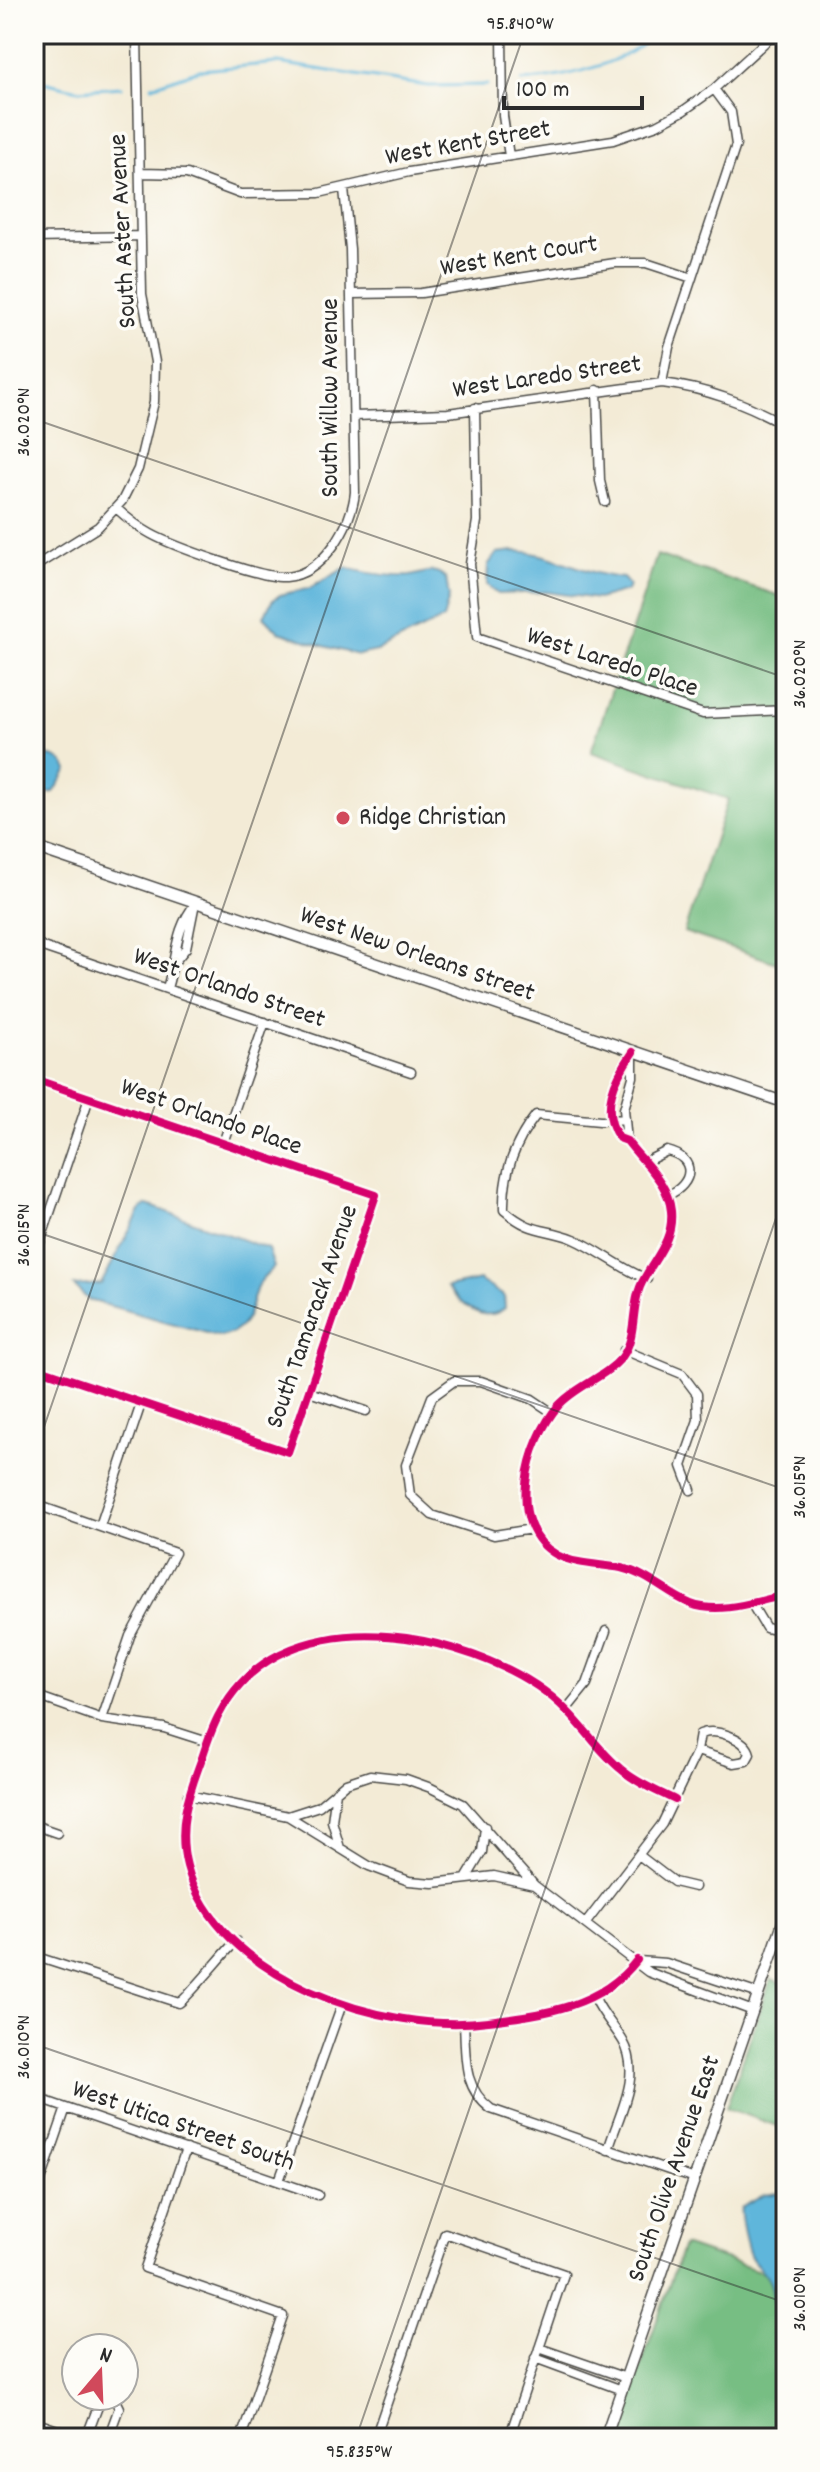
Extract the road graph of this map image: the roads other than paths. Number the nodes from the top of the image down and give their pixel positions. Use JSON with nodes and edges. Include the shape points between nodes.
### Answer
{"nodes":[{"id":1,"x":137,"y":34,"type":"edge"},
{"id":2,"x":502,"y":34,"type":"edge"},
{"id":3,"x":774,"y":34,"type":"edge"},
{"id":4,"x":714,"y":89,"type":"junction"},
{"id":5,"x":509,"y":156,"type":"junction"},
{"id":6,"x":140,"y":173,"type":"junction"},
{"id":7,"x":344,"y":189,"type":"junction"},
{"id":8,"x":141,"y":236,"type":"junction"},
{"id":9,"x":34,"y":238,"type":"edge"},
{"id":10,"x":692,"y":278,"type":"junction"},
{"id":11,"x":351,"y":294,"type":"junction"},
{"id":12,"x":662,"y":383,"type":"junction"},
{"id":13,"x":597,"y":390,"type":"junction"},
{"id":14,"x":475,"y":408,"type":"junction"},
{"id":15,"x":354,"y":416,"type":"junction"},
{"id":16,"x":786,"y":426,"type":"edge"},
{"id":17,"x":605,"y":502,"type":"dead end"},
{"id":18,"x":116,"y":508,"type":"junction"},
{"id":19,"x":34,"y":567,"type":"edge"},
{"id":20,"x":786,"y":710,"type":"edge"},
{"id":21,"x":34,"y":847,"type":"edge"},
{"id":22,"x":196,"y":903,"type":"junction"},
{"id":23,"x":34,"y":944,"type":"edge"},
{"id":24,"x":167,"y":988,"type":"junction"},
{"id":25,"x":265,"y":1022,"type":"junction"},
{"id":26,"x":633,"y":1052,"type":"junction"},
{"id":27,"x":411,"y":1072,"type":"dead end"},
{"id":28,"x":34,"y":1079,"type":"edge"},
{"id":29,"x":615,"y":1085,"type":"junction"},
{"id":30,"x":629,"y":1090,"type":"junction"},
{"id":31,"x":89,"y":1098,"type":"junction"},
{"id":32,"x":786,"y":1103,"type":"edge"},
{"id":33,"x":624,"y":1119,"type":"junction"},
{"id":34,"x":610,"y":1120,"type":"junction"},
{"id":35,"x":627,"y":1141,"type":"junction"},
{"id":36,"x":223,"y":1143,"type":"junction"},
{"id":37,"x":645,"y":1162,"type":"junction"},
{"id":38,"x":376,"y":1195,"type":"joint"},
{"id":39,"x":668,"y":1195,"type":"junction"},
{"id":40,"x":34,"y":1260,"type":"edge"},
{"id":41,"x":647,"y":1279,"type":"junction"},
{"id":42,"x":624,"y":1350,"type":"junction"},
{"id":43,"x":34,"y":1367,"type":"edge"},
{"id":44,"x":309,"y":1392,"type":"junction"},
{"id":45,"x":141,"y":1404,"type":"junction"},
{"id":46,"x":366,"y":1411,"type":"dead end"},
{"id":47,"x":553,"y":1413,"type":"junction"},
{"id":48,"x":691,"y":1490,"type":"dead end"},
{"id":49,"x":34,"y":1504,"type":"edge"},
{"id":50,"x":100,"y":1526,"type":"junction"},
{"id":51,"x":532,"y":1529,"type":"junction"},
{"id":52,"x":786,"y":1595,"type":"edge"},
{"id":53,"x":751,"y":1603,"type":"junction"},
{"id":54,"x":606,"y":1631,"type":"dead end"},
{"id":55,"x":786,"y":1632,"type":"edge"},
{"id":56,"x":34,"y":1695,"type":"edge"},
{"id":57,"x":566,"y":1710,"type":"junction"},
{"id":58,"x":102,"y":1719,"type":"junction"},
{"id":59,"x":208,"y":1742,"type":"junction"},
{"id":60,"x":697,"y":1751,"type":"junction"},
{"id":61,"x":336,"y":1790,"type":"junction"},
{"id":62,"x":188,"y":1795,"type":"junction"},
{"id":63,"x":675,"y":1800,"type":"junction"},
{"id":64,"x":288,"y":1816,"type":"junction"},
{"id":65,"x":34,"y":1825,"type":"edge"},
{"id":66,"x":485,"y":1827,"type":"junction"},
{"id":67,"x":57,"y":1833,"type":"dead end"},
{"id":68,"x":340,"y":1848,"type":"junction"},
{"id":69,"x":640,"y":1856,"type":"junction"},
{"id":70,"x":467,"y":1877,"type":"junction"},
{"id":71,"x":534,"y":1885,"type":"junction"},
{"id":72,"x":695,"y":1887,"type":"dead end"},
{"id":73,"x":785,"y":1919,"type":"edge"},
{"id":74,"x":586,"y":1923,"type":"junction"},
{"id":75,"x":236,"y":1941,"type":"junction"},
{"id":76,"x":34,"y":1956,"type":"edge"},
{"id":77,"x":637,"y":1960,"type":"junction"},
{"id":78,"x":759,"y":1994,"type":"junction"},
{"id":79,"x":595,"y":1998,"type":"junction"},
{"id":80,"x":342,"y":2004,"type":"junction"},
{"id":81,"x":753,"y":2011,"type":"junction"},
{"id":82,"x":464,"y":2023,"type":"junction"},
{"id":83,"x":34,"y":2097,"type":"edge"},
{"id":84,"x":66,"y":2108,"type":"junction"},
{"id":85,"x":186,"y":2149,"type":"junction"},
{"id":86,"x":608,"y":2150,"type":"junction"},
{"id":87,"x":695,"y":2179,"type":"junction"},
{"id":88,"x":279,"y":2181,"type":"junction"},
{"id":89,"x":318,"y":2195,"type":"dead end"},
{"id":90,"x":34,"y":2201,"type":"edge"},
{"id":91,"x":539,"y":2348,"type":"junction"},
{"id":92,"x":535,"y":2358,"type":"junction"},
{"id":93,"x":626,"y":2378,"type":"junction"},
{"id":94,"x":622,"y":2390,"type":"junction"},
{"id":95,"x":95,"y":2412,"type":"edge"},
{"id":96,"x":118,"y":2412,"type":"edge"},
{"id":97,"x":34,"y":2422,"type":"edge"},
{"id":98,"x":83,"y":2438,"type":"edge"},
{"id":99,"x":108,"y":2438,"type":"edge"},
{"id":100,"x":241,"y":2438,"type":"edge"},
{"id":101,"x":375,"y":2438,"type":"edge"},
{"id":102,"x":509,"y":2438,"type":"edge"},
{"id":103,"x":605,"y":2438,"type":"edge"}],
"edges":[{"from":1,"to":6,"type":"street","name":"South Aster Avenue"},
{"from":2,"to":5,"type":"street"},
{"from":3,"to":4,"type":"street","name":"West Kent Street"},
{"from":4,"to":5,"type":"street","name":"West Kent Street","via":[[633,135]]},
{"from":4,"to":10,"type":"street","via":[[731,112],[736,145]]},
{"from":5,"to":7,"type":"street","name":"West Kent Street"},
{"from":6,"to":7,"type":"street","name":"West Kent Street","via":[[187,174],[247,195]]},
{"from":6,"to":8,"type":"street","name":"South Aster Avenue"},
{"from":7,"to":11,"type":"street","name":"South Willow Avenue"},
{"from":8,"to":9,"type":"street"},
{"from":8,"to":18,"type":"street","name":"South Aster Avenue","via":[[143,313],[156,383],[138,469]]},
{"from":10,"to":11,"type":"street","name":"West Kent Court","via":[[646,263],[615,263],[421,293]]},
{"from":10,"to":12,"type":"street"},
{"from":11,"to":15,"type":"street","name":"South Willow Avenue"},
{"from":12,"to":13,"type":"street","name":"West Laredo Street"},
{"from":12,"to":16,"type":"street","name":"West Laredo Street","via":[[728,400]]},
{"from":13,"to":14,"type":"street","name":"West Laredo Street"},
{"from":13,"to":17,"type":"street"},
{"from":14,"to":15,"type":"street","name":"West Laredo Street"},
{"from":14,"to":20,"type":"street","name":"West Laredo Place","via":[[477,521],[470,564],[477,637],[703,714]]},
{"from":15,"to":18,"type":"street","name":"South Willow Avenue","via":[[354,506],[319,562],[307,571],[287,577],[260,572],[156,537]]},
{"from":18,"to":19,"type":"street","name":"South Aster Avenue","via":[[98,527]]},
{"from":21,"to":22,"type":"street","name":"West New Orleans Street"},
{"from":22,"to":24,"type":"street","via":[[174,944],[176,960]]},
{"from":22,"to":26,"type":"street","name":"West New Orleans Street"},
{"from":23,"to":24,"type":"street","name":"West Orlando Street"},
{"from":24,"to":25,"type":"street","name":"West Orlando Street"},
{"from":25,"to":27,"type":"street","name":"West Orlando Street"},
{"from":25,"to":36,"type":"street"},
{"from":26,"to":29,"type":"street"},
{"from":26,"to":30,"type":"street"},
{"from":26,"to":32,"type":"street","name":"West New Orleans Street"},
{"from":28,"to":31,"type":"street","name":"West Orlando Place"},
{"from":29,"to":30,"type":"street"},
{"from":29,"to":34,"type":"street"},
{"from":30,"to":33,"type":"street"},
{"from":31,"to":36,"type":"street","name":"West Orlando Place"},
{"from":31,"to":40,"type":"street"},
{"from":33,"to":34,"type":"street"},
{"from":33,"to":35,"type":"street"},
{"from":34,"to":35,"type":"street","via":[[619,1138]]},
{"from":34,"to":41,"type":"street","via":[[536,1115],[508,1168],[504,1210],[532,1230],[573,1239]]},
{"from":35,"to":37,"type":"street"},
{"from":36,"to":38,"type":"street","name":"West Orlando Place"},
{"from":37,"to":39,"type":"street"},
{"from":37,"to":39,"type":"street","via":[[667,1151],[686,1161],[689,1178]]},
{"from":38,"to":44,"type":"street","name":"South Tamarack Avenue"},
{"from":39,"to":41,"type":"street","via":[[669,1237]]},
{"from":41,"to":42,"type":"street"},
{"from":42,"to":47,"type":"street"},
{"from":42,"to":48,"type":"street","via":[[682,1374],[697,1394],[698,1420],[682,1466]]},
{"from":43,"to":45,"type":"street"},
{"from":44,"to":45,"type":"street","name":"South Tamarack Avenue","via":[[288,1452]]},
{"from":44,"to":46,"type":"street"},
{"from":45,"to":50,"type":"street"},
{"from":47,"to":51,"type":"street","via":[[526,1482],[524,1502]]},
{"from":47,"to":51,"type":"street","via":[[532,1399],[481,1381],[454,1381],[442,1387],[426,1409],[406,1465],[410,1495],[432,1515],[494,1535]]},
{"from":49,"to":50,"type":"street"},
{"from":50,"to":58,"type":"street","via":[[175,1553],[130,1636]]},
{"from":51,"to":53,"type":"street","via":[[553,1553],[572,1562],[635,1572],[692,1604],[717,1609]]},
{"from":52,"to":53,"type":"street"},
{"from":53,"to":55,"type":"street","via":[[766,1628]]},
{"from":54,"to":57,"type":"street","via":[[587,1684]]},
{"from":56,"to":58,"type":"street"},
{"from":57,"to":59,"type":"street","via":[[512,1673],[441,1645],[339,1636],[275,1656],[247,1678],[219,1714]]},
{"from":57,"to":63,"type":"street","via":[[621,1769]]},
{"from":58,"to":59,"type":"street","via":[[164,1728]]},
{"from":59,"to":62,"type":"street"},
{"from":60,"to":60,"type":"street","via":[[737,1764],[750,1754],[742,1742],[702,1732]]},
{"from":60,"to":63,"type":"street"},
{"from":61,"to":64,"type":"street","via":[[319,1806]]},
{"from":61,"to":66,"type":"street","via":[[357,1777],[406,1779],[463,1804]]},
{"from":61,"to":68,"type":"street","via":[[332,1821]]},
{"from":62,"to":64,"type":"street"},
{"from":62,"to":75,"type":"street","via":[[184,1847],[192,1879]]},
{"from":63,"to":69,"type":"street"},
{"from":64,"to":68,"type":"street"},
{"from":65,"to":67,"type":"street"},
{"from":66,"to":70,"type":"street","via":[[482,1852]]},
{"from":66,"to":71,"type":"street"},
{"from":68,"to":70,"type":"street","via":[[409,1881]]},
{"from":69,"to":72,"type":"street","via":[[674,1882]]},
{"from":69,"to":74,"type":"street"},
{"from":70,"to":71,"type":"street","via":[[494,1876]]},
{"from":71,"to":74,"type":"street"},
{"from":73,"to":78,"type":"street","name":"South Olive Avenue East"},
{"from":74,"to":77,"type":"street"},
{"from":75,"to":76,"type":"street","via":[[179,2003]]},
{"from":75,"to":80,"type":"street","via":[[288,1979]]},
{"from":77,"to":78,"type":"street","via":[[666,1963]]},
{"from":77,"to":79,"type":"street","via":[[619,1982]]},
{"from":77,"to":81,"type":"street","via":[[660,1979]]},
{"from":78,"to":81,"type":"street","name":"South Olive Avenue East"},
{"from":79,"to":82,"type":"street"},
{"from":79,"to":86,"type":"street","via":[[632,2065]]},
{"from":80,"to":82,"type":"street","via":[[402,2019]]},
{"from":80,"to":88,"type":"street"},
{"from":81,"to":87,"type":"street","name":"South Olive Avenue East"},
{"from":82,"to":86,"type":"street","via":[[468,2081],[482,2103]]},
{"from":83,"to":84,"type":"street","name":"West Utica Street South"},
{"from":84,"to":85,"type":"street","name":"West Utica Street South"},
{"from":84,"to":90,"type":"street"},
{"from":85,"to":88,"type":"street","name":"West Utica Street South"},
{"from":85,"to":100,"type":"street","via":[[145,2268],[283,2316]]},
{"from":86,"to":87,"type":"street"},
{"from":87,"to":93,"type":"street","name":"South Olive Avenue East"},
{"from":88,"to":89,"type":"street","name":"West Utica Street South"},
{"from":91,"to":92,"type":"street"},
{"from":91,"to":93,"type":"street"},
{"from":91,"to":101,"type":"street","via":[[564,2274],[445,2233]]},
{"from":92,"to":94,"type":"street"},
{"from":92,"to":102,"type":"street"},
{"from":93,"to":94,"type":"street","name":"South Olive Avenue East"},
{"from":94,"to":103,"type":"street","name":"South Olive Avenue East"},
{"from":95,"to":98,"type":"street"},
{"from":96,"to":99,"type":"street"},
{"from":97,"to":98,"type":"street"}]}
